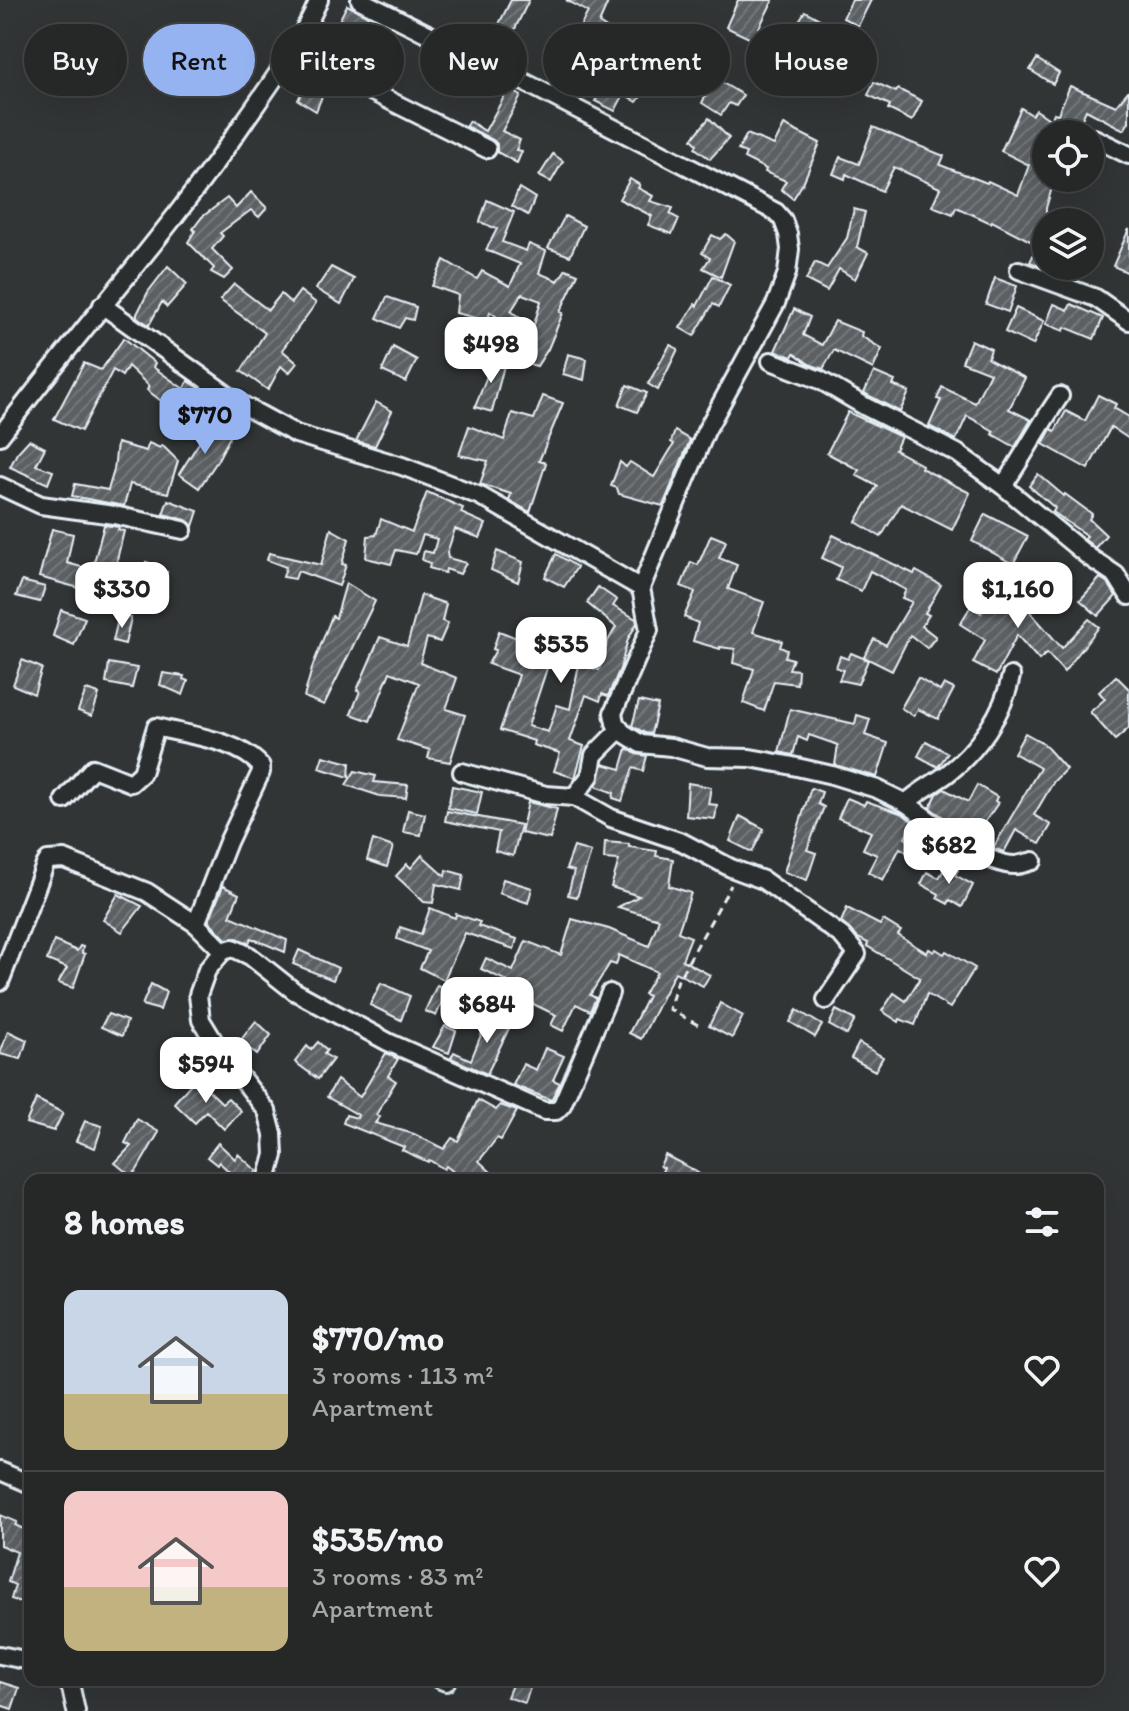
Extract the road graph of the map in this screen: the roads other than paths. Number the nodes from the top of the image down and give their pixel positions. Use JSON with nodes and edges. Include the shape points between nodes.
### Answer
{"nodes":[{"id":1,"x":319,"y":0,"type":"edge"},
{"id":2,"x":360,"y":0,"type":"edge"},
{"id":3,"x":307,"y":24,"type":"edge"},
{"id":4,"x":271,"y":83,"type":"edge"},
{"id":5,"x":380,"y":96,"type":"edge"},
{"id":6,"x":1104,"y":143,"type":"edge"},
{"id":7,"x":487,"y":149,"type":"dead end"},
{"id":8,"x":1129,"y":155,"type":"edge"},
{"id":9,"x":1019,"y":270,"type":"dead end"},
{"id":10,"x":102,"y":305,"type":"junction"},
{"id":11,"x":1129,"y":321,"type":"edge"},
{"id":12,"x":771,"y":361,"type":"dead end"},
{"id":13,"x":1060,"y":396,"type":"dead end"},
{"id":14,"x":0,"y":436,"type":"edge"},
{"id":15,"x":0,"y":486,"type":"edge"},
{"id":16,"x":1003,"y":486,"type":"junction"},
{"id":17,"x":183,"y":530,"type":"dead end"},
{"id":18,"x":641,"y":588,"type":"junction"},
{"id":19,"x":1129,"y":596,"type":"edge"},
{"id":20,"x":1011,"y":676,"type":"dead end"},
{"id":21,"x":620,"y":729,"type":"junction"},
{"id":22,"x":462,"y":772,"type":"dead end"},
{"id":23,"x":574,"y":797,"type":"junction"},
{"id":24,"x":64,"y":800,"type":"dead end"},
{"id":25,"x":906,"y":803,"type":"junction"},
{"id":26,"x":1033,"y":861,"type":"dead end"},
{"id":27,"x":196,"y":924,"type":"junction"},
{"id":28,"x":223,"y":951,"type":"junction"},
{"id":29,"x":0,"y":982,"type":"edge"},
{"id":30,"x":610,"y":993,"type":"dead end"},
{"id":31,"x":826,"y":1000,"type":"dead end"},
{"id":32,"x":269,"y":1174,"type":"edge"},
{"id":33,"x":0,"y":1471,"type":"edge"},
{"id":34,"x":24,"y":1481,"type":"edge"},
{"id":35,"x":0,"y":1655,"type":"edge"},
{"id":36,"x":24,"y":1660,"type":"edge"},
{"id":37,"x":70,"y":1686,"type":"edge"},
{"id":38,"x":76,"y":1711,"type":"edge"}],
"edges":[{"from":1,"to":3,"type":"street"},
{"from":2,"to":18,"type":"street","via":[[783,220],[790,249],[776,303],[706,431]]},
{"from":4,"to":10,"type":"street","via":[[213,168]]},
{"from":5,"to":7,"type":"street"},
{"from":6,"to":8,"type":"street"},
{"from":9,"to":11,"type":"street","via":[[1096,298]]},
{"from":10,"to":14,"type":"street"},
{"from":10,"to":18,"type":"street","via":[[237,402],[296,434],[480,496]]},
{"from":12,"to":16,"type":"street","via":[[820,380],[957,453]]},
{"from":13,"to":16,"type":"street"},
{"from":15,"to":17,"type":"street","via":[[41,505]]},
{"from":16,"to":19,"type":"street","via":[[1116,575]]},
{"from":18,"to":21,"type":"street","via":[[649,630],[613,713]]},
{"from":20,"to":25,"type":"street","via":[[985,733],[947,773]]},
{"from":21,"to":23,"type":"street","via":[[594,755],[590,776]]},
{"from":21,"to":25,"type":"street","via":[[641,744],[788,765],[877,789]]},
{"from":22,"to":23,"type":"street","via":[[546,795]]},
{"from":23,"to":31,"type":"street","via":[[611,818],[682,842],[763,880],[842,936],[857,954]]},
{"from":24,"to":27,"type":"street","via":[[93,768],[131,783],[142,773],[156,727],[247,752],[261,772]]},
{"from":25,"to":26,"type":"street","via":[[980,854],[1013,865]]},
{"from":27,"to":28,"type":"street"},
{"from":27,"to":29,"type":"street","via":[[111,876],[64,859],[48,860]]},
{"from":28,"to":30,"type":"street","via":[[233,948],[250,956],[294,991],[388,1042],[544,1111],[562,1105]]},
{"from":28,"to":32,"type":"street","via":[[207,970],[198,995],[201,1020],[267,1111],[274,1155]]},
{"from":33,"to":34,"type":"street"},
{"from":35,"to":36,"type":"street"},
{"from":37,"to":38,"type":"street"}]}
